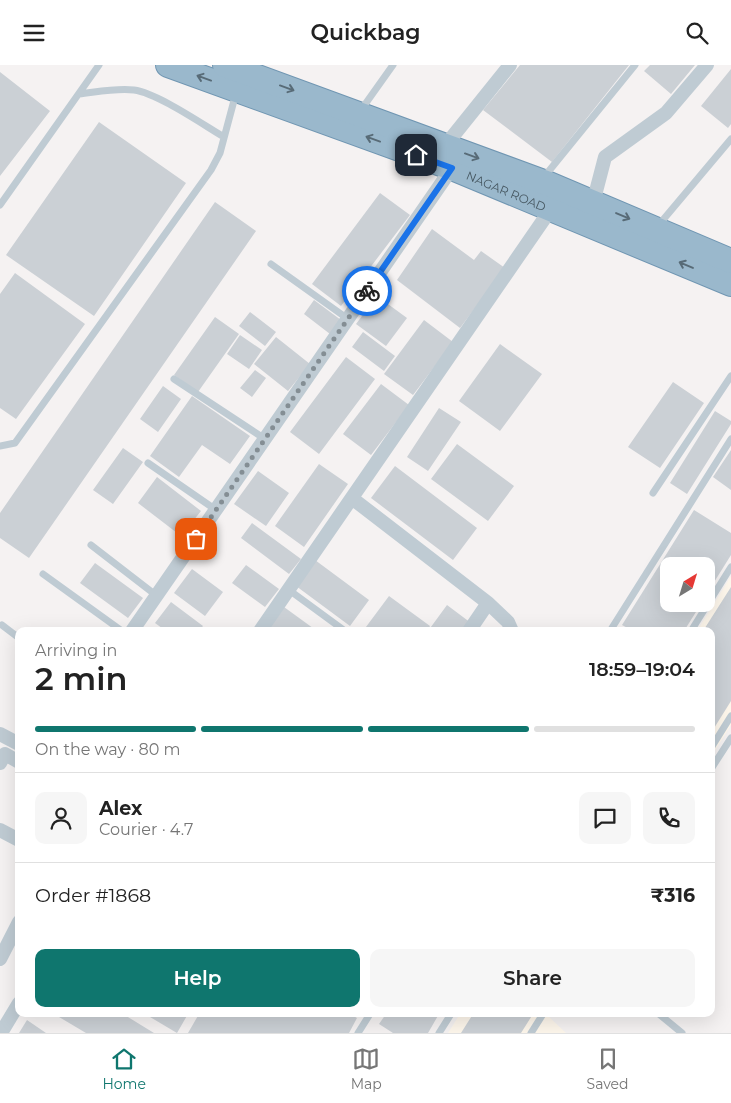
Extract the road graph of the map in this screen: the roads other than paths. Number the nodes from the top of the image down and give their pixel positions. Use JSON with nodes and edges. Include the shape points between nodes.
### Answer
{"nodes":[{"id":1,"x":99,"y":65,"type":"edge"},
{"id":2,"x":168,"y":65,"type":"edge"},
{"id":3,"x":225,"y":65,"type":"edge"},
{"id":4,"x":393,"y":65,"type":"edge"},
{"id":5,"x":510,"y":65,"type":"edge"},
{"id":6,"x":636,"y":65,"type":"edge"},
{"id":7,"x":707,"y":65,"type":"edge"},
{"id":8,"x":237,"y":90,"type":"junction"},
{"id":9,"x":79,"y":94,"type":"junction"},
{"id":10,"x":358,"y":114,"type":"junction"},
{"id":11,"x":224,"y":137,"type":"junction"},
{"id":12,"x":731,"y":139,"type":"edge"},
{"id":13,"x":448,"y":157,"type":"junction"},
{"id":14,"x":541,"y":182,"type":"junction"},
{"id":15,"x":593,"y":203,"type":"junction"},
{"id":16,"x":0,"y":205,"type":"edge"},
{"id":17,"x":551,"y":209,"type":"junction"},
{"id":18,"x":654,"y":229,"type":"junction"},
{"id":19,"x":731,"y":261,"type":"edge"},
{"id":20,"x":271,"y":264,"type":"dead end"},
{"id":21,"x":731,"y":284,"type":"edge"},
{"id":22,"x":348,"y":319,"type":"junction"},
{"id":23,"x":731,"y":376,"type":"edge"},
{"id":24,"x":174,"y":379,"type":"dead end"},
{"id":25,"x":265,"y":439,"type":"junction"},
{"id":26,"x":731,"y":439,"type":"edge"},
{"id":27,"x":0,"y":446,"type":"edge"},
{"id":28,"x":148,"y":463,"type":"dead end"},
{"id":29,"x":653,"y":493,"type":"dead end"},
{"id":30,"x":353,"y":499,"type":"junction"},
{"id":31,"x":216,"y":510,"type":"junction"},
{"id":32,"x":91,"y":545,"type":"dead end"},
{"id":33,"x":731,"y":567,"type":"edge"},
{"id":34,"x":43,"y":574,"type":"dead end"},
{"id":35,"x":288,"y":590,"type":"junction"},
{"id":36,"x":157,"y":596,"type":"junction"},
{"id":37,"x":488,"y":603,"type":"junction"},
{"id":38,"x":2,"y":625,"type":"dead end"},
{"id":39,"x":116,"y":627,"type":"edge"},
{"id":40,"x":135,"y":627,"type":"edge"},
{"id":41,"x":263,"y":627,"type":"edge"},
{"id":42,"x":339,"y":627,"type":"edge"},
{"id":43,"x":472,"y":627,"type":"edge"},
{"id":44,"x":510,"y":627,"type":"edge"},
{"id":45,"x":613,"y":627,"type":"edge"},
{"id":46,"x":694,"y":627,"type":"edge"},
{"id":47,"x":15,"y":635,"type":"edge"},
{"id":48,"x":731,"y":716,"type":"edge"},
{"id":49,"x":0,"y":734,"type":"edge"},
{"id":50,"x":731,"y":738,"type":"edge"},
{"id":51,"x":715,"y":742,"type":"edge"},
{"id":52,"x":15,"y":743,"type":"edge"},
{"id":53,"x":15,"y":760,"type":"edge"},
{"id":54,"x":0,"y":763,"type":"edge"},
{"id":55,"x":715,"y":763,"type":"edge"},
{"id":56,"x":0,"y":830,"type":"edge"},
{"id":57,"x":15,"y":838,"type":"edge"},
{"id":58,"x":15,"y":930,"type":"edge"},
{"id":59,"x":0,"y":959,"type":"edge"},
{"id":60,"x":15,"y":1010,"type":"edge"},
{"id":61,"x":368,"y":1017,"type":"edge"},
{"id":62,"x":449,"y":1017,"type":"edge"},
{"id":63,"x":541,"y":1017,"type":"edge"},
{"id":64,"x":663,"y":1017,"type":"edge"},
{"id":65,"x":1,"y":1033,"type":"edge"},
{"id":66,"x":358,"y":1033,"type":"edge"},
{"id":67,"x":439,"y":1033,"type":"edge"},
{"id":68,"x":531,"y":1033,"type":"edge"},
{"id":69,"x":682,"y":1033,"type":"edge"}],
"edges":[{"from":1,"to":9,"type":"lane"},
{"from":8,"to":2,"type":"highway","name":"NAGAR ROAD","one_way":true},
{"from":3,"to":10,"type":"highway","name":"NAGAR ROAD","one_way":true,"via":[[261,75]]},
{"from":4,"to":10,"type":"lane"},
{"from":5,"to":13,"type":"street"},
{"from":6,"to":14,"type":"lane"},
{"from":7,"to":15,"type":"street","via":[[666,113],[605,157]]},
{"from":8,"to":11,"type":"lane"},
{"from":13,"to":8,"type":"highway","name":"NAGAR ROAD","one_way":true},
{"from":9,"to":11,"type":"lane","via":[[115,89],[136,91],[157,99]]},
{"from":9,"to":16,"type":"lane"},
{"from":10,"to":13,"type":"highway","name":"NAGAR ROAD"},
{"from":11,"to":27,"type":"lane","via":[[211,170],[15,443]]},
{"from":12,"to":18,"type":"lane"},
{"from":13,"to":14,"type":"highway","name":"NAGAR ROAD","one_way":true},
{"from":13,"to":17,"type":"highway","name":"NAGAR ROAD"},
{"from":13,"to":22,"type":"street"},
{"from":14,"to":15,"type":"highway","name":"NAGAR ROAD"},
{"from":15,"to":18,"type":"highway","name":"NAGAR ROAD","one_way":true},
{"from":21,"to":17,"type":"highway","name":"NAGAR ROAD","one_way":true},
{"from":17,"to":30,"type":"street"},
{"from":18,"to":19,"type":"highway","name":"NAGAR ROAD"},
{"from":20,"to":22,"type":"lane"},
{"from":22,"to":25,"type":"street"},
{"from":23,"to":29,"type":"lane"},
{"from":24,"to":25,"type":"lane"},
{"from":25,"to":31,"type":"street"},
{"from":26,"to":45,"type":"lane"},
{"from":28,"to":31,"type":"lane"},
{"from":30,"to":35,"type":"street"},
{"from":30,"to":37,"type":"street"},
{"from":31,"to":36,"type":"street"},
{"from":32,"to":36,"type":"lane"},
{"from":33,"to":46,"type":"lane"},
{"from":34,"to":39,"type":"lane"},
{"from":35,"to":41,"type":"street"},
{"from":35,"to":42,"type":"lane"},
{"from":36,"to":40,"type":"street"},
{"from":37,"to":43,"type":"street"},
{"from":37,"to":44,"type":"street"},
{"from":38,"to":47,"type":"lane"},
{"from":48,"to":51,"type":"lane"},
{"from":49,"to":52,"type":"street"},
{"from":50,"to":55,"type":"lane"},
{"from":53,"to":54,"type":"street","via":[[5,754]]},
{"from":56,"to":57,"type":"street"},
{"from":58,"to":59,"type":"street"},
{"from":60,"to":65,"type":"street"},
{"from":61,"to":66,"type":"lane"},
{"from":62,"to":67,"type":"lane"},
{"from":63,"to":68,"type":"lane"},
{"from":64,"to":69,"type":"lane"}]}
